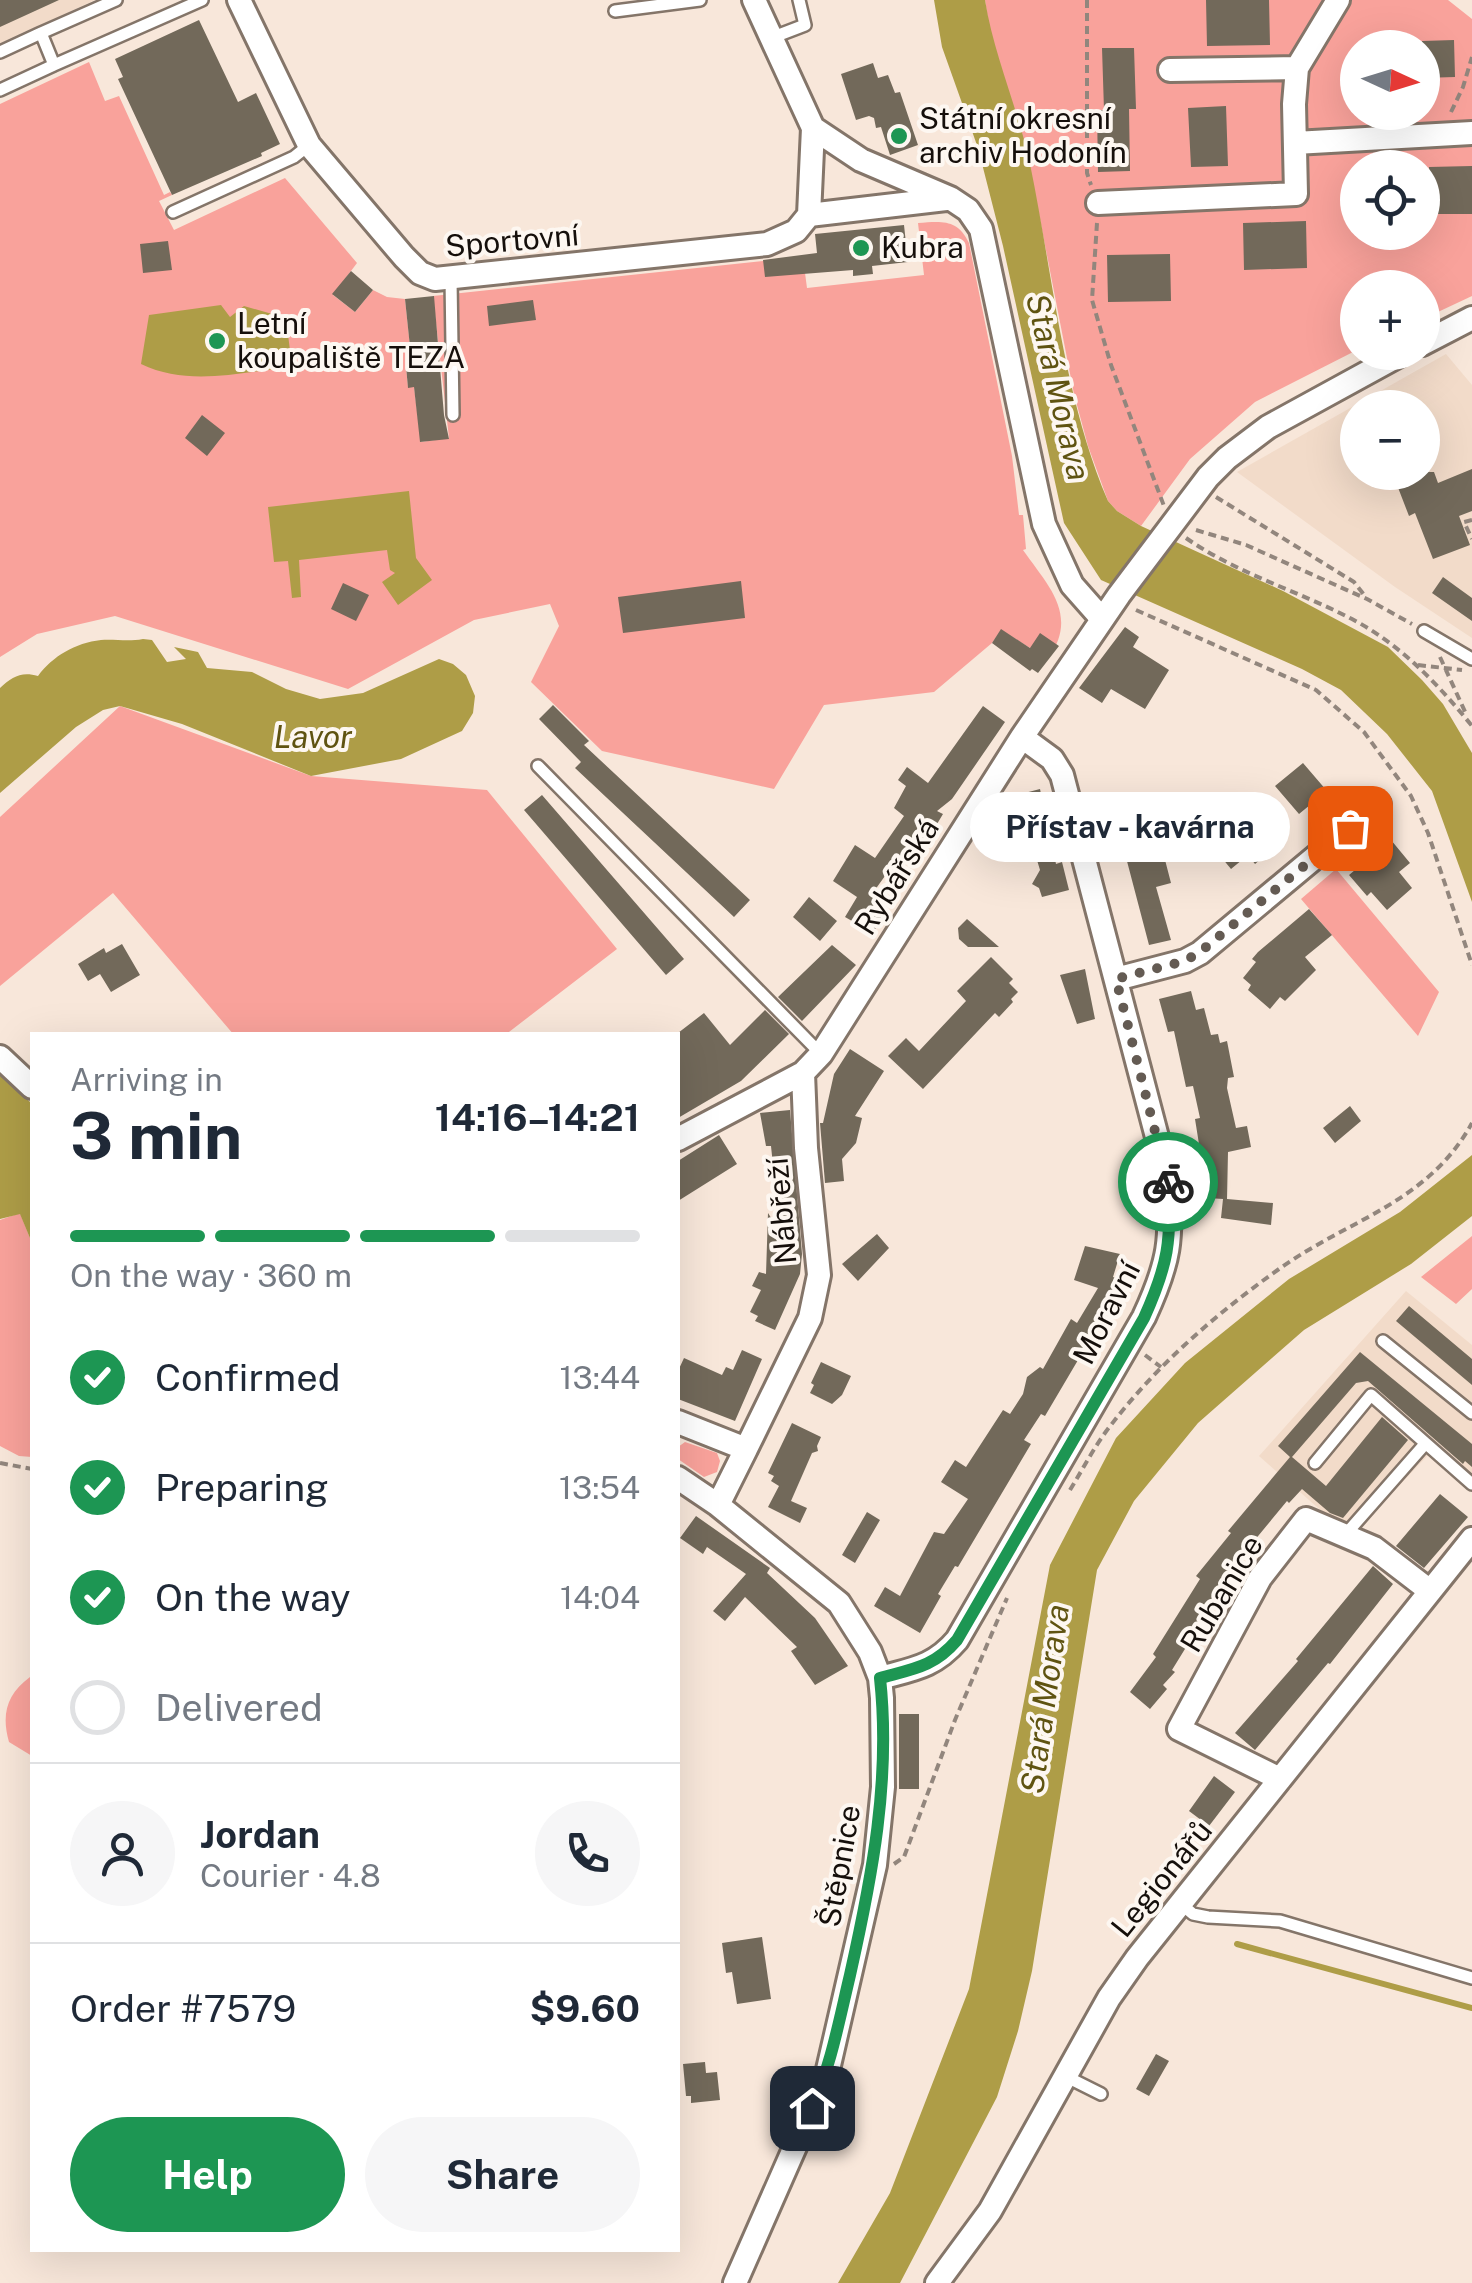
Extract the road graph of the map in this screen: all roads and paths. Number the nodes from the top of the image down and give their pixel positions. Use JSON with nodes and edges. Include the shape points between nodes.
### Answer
{"nodes":[{"id":1,"x":116,"y":0,"type":"edge"},
{"id":2,"x":202,"y":0,"type":"edge"},
{"id":3,"x":239,"y":0,"type":"edge"},
{"id":4,"x":700,"y":0,"type":"edge"},
{"id":5,"x":754,"y":0,"type":"edge"},
{"id":6,"x":798,"y":0,"type":"edge"},
{"id":7,"x":1086,"y":0,"type":"edge"},
{"id":8,"x":1338,"y":0,"type":"edge"},
{"id":9,"x":615,"y":10,"type":"dead end"},
{"id":10,"x":41,"y":33,"type":"junction"},
{"id":11,"x":771,"y":38,"type":"junction"},
{"id":12,"x":0,"y":52,"type":"edge"},
{"id":13,"x":1472,"y":57,"type":"edge"},
{"id":14,"x":54,"y":65,"type":"junction"},
{"id":15,"x":1297,"y":68,"type":"junction"},
{"id":16,"x":1170,"y":70,"type":"dead end"},
{"id":17,"x":1472,"y":85,"type":"edge"},
{"id":18,"x":1463,"y":87,"type":"junction"},
{"id":19,"x":0,"y":90,"type":"edge"},
{"id":20,"x":1449,"y":116,"type":"dead end"},
{"id":21,"x":813,"y":128,"type":"junction"},
{"id":22,"x":1472,"y":132,"type":"edge"},
{"id":23,"x":1295,"y":143,"type":"junction"},
{"id":24,"x":309,"y":144,"type":"junction"},
{"id":25,"x":950,"y":198,"type":"junction"},
{"id":26,"x":1098,"y":204,"type":"junction"},
{"id":27,"x":173,"y":212,"type":"dead end"},
{"id":28,"x":809,"y":214,"type":"junction"},
{"id":29,"x":451,"y":279,"type":"junction"},
{"id":30,"x":1472,"y":318,"type":"edge"},
{"id":31,"x":1440,"y":335,"type":"edge"},
{"id":32,"x":1372,"y":370,"type":"edge"},
{"id":33,"x":453,"y":415,"type":"dead end"},
{"id":34,"x":1207,"y":494,"type":"dead end"},
{"id":35,"x":1472,"y":520,"type":"edge"},
{"id":36,"x":1173,"y":526,"type":"junction"},
{"id":37,"x":1190,"y":528,"type":"dead end"},
{"id":38,"x":1472,"y":539,"type":"edge"},
{"id":39,"x":1367,"y":598,"type":"junction"},
{"id":40,"x":1112,"y":605,"type":"junction"},
{"id":41,"x":1424,"y":631,"type":"joint"},
{"id":42,"x":1437,"y":639,"type":"junction"},
{"id":43,"x":1472,"y":661,"type":"edge"},
{"id":44,"x":1418,"y":665,"type":"junction"},
{"id":45,"x":1445,"y":670,"type":"junction"},
{"id":46,"x":1472,"y":726,"type":"edge"},
{"id":47,"x":1022,"y":737,"type":"junction"},
{"id":48,"x":538,"y":766,"type":"dead end"},
{"id":49,"x":1379,"y":804,"type":"dead end"},
{"id":50,"x":1472,"y":965,"type":"edge"},
{"id":51,"x":1116,"y":979,"type":"junction"},
{"id":52,"x":820,"y":1054,"type":"junction"},
{"id":53,"x":0,"y":1057,"type":"edge"},
{"id":54,"x":803,"y":1073,"type":"junction"},
{"id":55,"x":30,"y":1085,"type":"edge"},
{"id":56,"x":1472,"y":1123,"type":"edge"},
{"id":57,"x":680,"y":1138,"type":"edge"},
{"id":58,"x":1383,"y":1342,"type":"dead end"},
{"id":59,"x":1146,"y":1356,"type":"dead end"},
{"id":60,"x":1161,"y":1367,"type":"junction"},
{"id":61,"x":1472,"y":1414,"type":"edge"},
{"id":62,"x":680,"y":1423,"type":"edge"},
{"id":63,"x":1425,"y":1444,"type":"junction"},
{"id":64,"x":746,"y":1449,"type":"junction"},
{"id":65,"x":1315,"y":1462,"type":"dead end"},
{"id":66,"x":0,"y":1463,"type":"edge"},
{"id":67,"x":30,"y":1469,"type":"edge"},
{"id":68,"x":680,"y":1479,"type":"edge"},
{"id":69,"x":1472,"y":1484,"type":"edge"},
{"id":70,"x":1062,"y":1503,"type":"dead end"},
{"id":71,"x":718,"y":1506,"type":"junction"},
{"id":72,"x":1344,"y":1535,"type":"junction"},
{"id":73,"x":1472,"y":1539,"type":"edge"},
{"id":74,"x":1430,"y":1591,"type":"junction"},
{"id":75,"x":1009,"y":1593,"type":"dead end"},
{"id":76,"x":880,"y":1678,"type":"junction"},
{"id":77,"x":1280,"y":1779,"type":"junction"},
{"id":78,"x":875,"y":1865,"type":"junction"},
{"id":79,"x":1180,"y":1903,"type":"junction"},
{"id":80,"x":1472,"y":1978,"type":"edge"},
{"id":81,"x":1067,"y":2077,"type":"junction"},
{"id":82,"x":1100,"y":2094,"type":"dead end"},
{"id":83,"x":735,"y":2283,"type":"edge"},
{"id":84,"x":937,"y":2283,"type":"edge"}],
"edges":[{"from":1,"to":10,"type":"lane"},
{"from":2,"to":14,"type":"lane"},
{"from":3,"to":24,"type":"street","name":"Sportovní"},
{"from":4,"to":9,"type":"lane"},
{"from":5,"to":11,"type":"street"},
{"from":6,"to":11,"type":"lane","via":[[805,25]]},
{"from":7,"to":26,"type":"path","via":[[1087,173]]},
{"from":8,"to":15,"type":"street"},
{"from":10,"to":12,"type":"lane"},
{"from":10,"to":14,"type":"lane"},
{"from":11,"to":21,"type":"street"},
{"from":13,"to":18,"type":"path"},
{"from":14,"to":19,"type":"lane"},
{"from":15,"to":16,"type":"street"},
{"from":15,"to":23,"type":"street"},
{"from":17,"to":18,"type":"path"},
{"from":18,"to":20,"type":"path"},
{"from":21,"to":25,"type":"street","via":[[861,160]]},
{"from":21,"to":28,"type":"street"},
{"from":22,"to":23,"type":"street"},
{"from":23,"to":26,"type":"street","via":[[1296,194]]},
{"from":24,"to":27,"type":"lane"},
{"from":24,"to":29,"type":"street","name":"Sportovní","via":[[420,273]]},
{"from":25,"to":28,"type":"street"},
{"from":25,"to":40,"type":"street","via":[[981,229],[1044,524],[1072,584]]},
{"from":26,"to":36,"type":"path","via":[[1092,300]]},
{"from":28,"to":29,"type":"street","name":"Sportovní","via":[[796,231],[767,244]]},
{"from":29,"to":33,"type":"lane"},
{"from":30,"to":31,"type":"street"},
{"from":32,"to":36,"type":"street","name":"Rybářská","via":[[1268,427],[1227,458]]},
{"from":34,"to":39,"type":"path","via":[[1354,582]]},
{"from":35,"to":38,"type":"path","via":[[1464,522]]},
{"from":36,"to":40,"type":"street","name":"Rybářská"},
{"from":36,"to":44,"type":"path","via":[[1220,558],[1355,620]]},
{"from":37,"to":39,"type":"path"},
{"from":39,"to":41,"type":"path"},
{"from":40,"to":47,"type":"street","name":"Rybářská"},
{"from":40,"to":50,"type":"path","via":[[1316,690],[1364,732],[1411,796]]},
{"from":41,"to":42,"type":"lane"},
{"from":42,"to":43,"type":"lane"},
{"from":42,"to":45,"type":"path"},
{"from":43,"to":45,"type":"path","via":[[1461,671]]},
{"from":44,"to":45,"type":"path"},
{"from":44,"to":46,"type":"path"},
{"from":45,"to":46,"type":"path"},
{"from":47,"to":51,"type":"street","name":"Moravní","via":[[1062,775]]},
{"from":47,"to":52,"type":"street","name":"Rybářská"},
{"from":48,"to":52,"type":"lane"},
{"from":49,"to":51,"type":"street","via":[[1200,952]]},
{"from":51,"to":76,"type":"street","name":"Moravní","via":[[1168,1179],[1171,1232],[1164,1275],[957,1640],[931,1664]]},
{"from":52,"to":54,"type":"street","name":"Rybářská"},
{"from":53,"to":55,"type":"street"},
{"from":54,"to":57,"type":"street","name":"Rybářská"},
{"from":54,"to":64,"type":"street","name":"Nábřeží","via":[[819,1275],[810,1318]]},
{"from":56,"to":60,"type":"path","via":[[1457,1151],[1411,1193],[1282,1267]]},
{"from":58,"to":61,"type":"lane"},
{"from":59,"to":60,"type":"path"},
{"from":60,"to":70,"type":"path","via":[[1109,1427]]},
{"from":62,"to":64,"type":"street"},
{"from":63,"to":65,"type":"lane","via":[[1371,1395]]},
{"from":63,"to":69,"type":"lane"},
{"from":63,"to":72,"type":"lane"},
{"from":64,"to":71,"type":"street","name":"Nábřeží"},
{"from":66,"to":67,"type":"path"},
{"from":68,"to":71,"type":"street"},
{"from":71,"to":76,"type":"street","name":"Štěpnice","via":[[839,1603]]},
{"from":72,"to":74,"type":"street","name":"Rubanice","via":[[1374,1548]]},
{"from":72,"to":77,"type":"street","name":"Rubanice","via":[[1306,1519],[1260,1578],[1178,1730]]},
{"from":73,"to":74,"type":"street","name":"Legionářů"},
{"from":74,"to":77,"type":"street","name":"Legionářů"},
{"from":75,"to":78,"type":"path","via":[[904,1857]]},
{"from":76,"to":78,"type":"street","name":"Štěpnice","via":[[883,1787]]},
{"from":77,"to":79,"type":"street","name":"Legionářů"},
{"from":78,"to":83,"type":"street","name":"Štěpnice","via":[[827,2074]]},
{"from":79,"to":80,"type":"lane","via":[[1208,1917],[1280,1921]]},
{"from":79,"to":81,"type":"street","name":"Legionářů","via":[[1109,1998]]},
{"from":81,"to":82,"type":"lane"},
{"from":81,"to":84,"type":"street","name":"Legionářů","via":[[990,2211]]}]}
